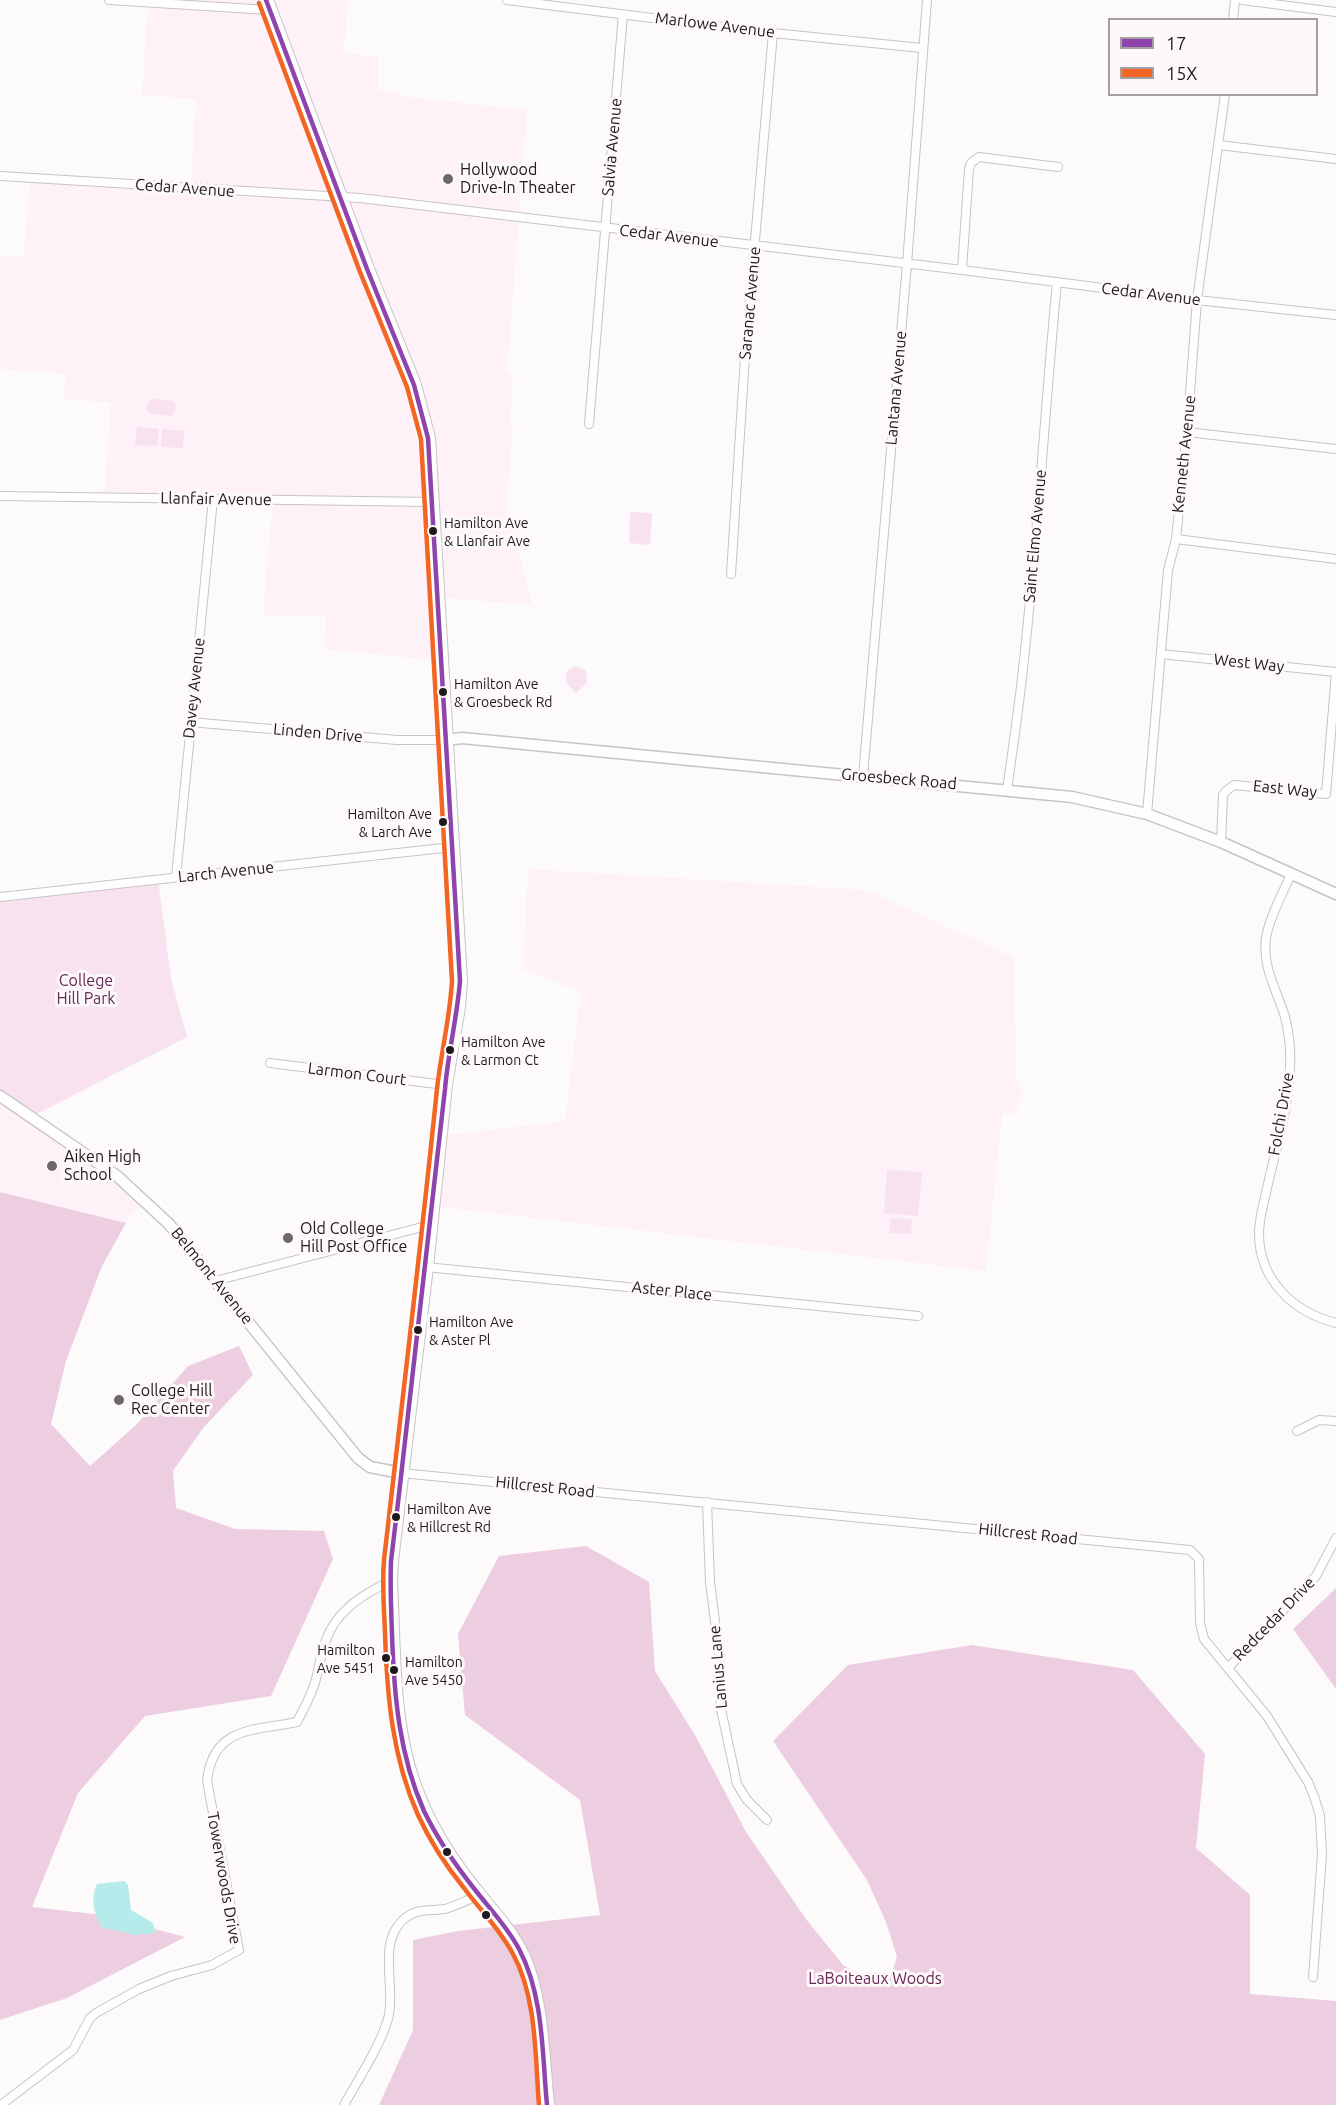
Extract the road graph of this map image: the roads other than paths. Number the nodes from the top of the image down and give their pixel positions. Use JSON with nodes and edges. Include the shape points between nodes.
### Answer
{"nodes":[{"id":1,"x":109,"y":0,"type":"edge"},
{"id":2,"x":507,"y":0,"type":"edge"},
{"id":3,"x":927,"y":0,"type":"edge"},
{"id":4,"x":1235,"y":0,"type":"edge"},
{"id":5,"x":1242,"y":0,"type":"edge"},
{"id":6,"x":268,"y":5,"type":"edge"},
{"id":7,"x":1336,"y":12,"type":"edge"},
{"id":8,"x":623,"y":14,"type":"junction"},
{"id":9,"x":1233,"y":18,"type":"edge"},
{"id":10,"x":773,"y":33,"type":"junction"},
{"id":11,"x":922,"y":48,"type":"junction"},
{"id":12,"x":1225,"y":96,"type":"edge"},
{"id":13,"x":1219,"y":145,"type":"junction"},
{"id":14,"x":1336,"y":159,"type":"edge"},
{"id":15,"x":1058,"y":167,"type":"dead end"},
{"id":16,"x":0,"y":176,"type":"edge"},
{"id":17,"x":341,"y":198,"type":"junction"},
{"id":18,"x":605,"y":228,"type":"junction"},
{"id":19,"x":754,"y":246,"type":"junction"},
{"id":20,"x":907,"y":264,"type":"junction"},
{"id":21,"x":962,"y":270,"type":"junction"},
{"id":22,"x":1057,"y":282,"type":"junction"},
{"id":23,"x":1197,"y":300,"type":"junction"},
{"id":24,"x":1336,"y":315,"type":"edge"},
{"id":25,"x":589,"y":424,"type":"dead end"},
{"id":26,"x":1187,"y":432,"type":"junction"},
{"id":27,"x":1336,"y":449,"type":"edge"},
{"id":28,"x":0,"y":496,"type":"edge"},
{"id":29,"x":213,"y":500,"type":"junction"},
{"id":30,"x":433,"y":501,"type":"junction"},
{"id":31,"x":1176,"y":539,"type":"junction"},
{"id":32,"x":1336,"y":559,"type":"edge"},
{"id":33,"x":731,"y":574,"type":"dead end"},
{"id":34,"x":1161,"y":654,"type":"junction"},
{"id":35,"x":1336,"y":672,"type":"edge"},
{"id":36,"x":190,"y":722,"type":"junction"},
{"id":37,"x":446,"y":740,"type":"junction"},
{"id":38,"x":863,"y":776,"type":"junction"},
{"id":39,"x":1007,"y":790,"type":"junction"},
{"id":40,"x":1147,"y":814,"type":"junction"},
{"id":41,"x":1221,"y":842,"type":"junction"},
{"id":42,"x":452,"y":848,"type":"junction"},
{"id":43,"x":1291,"y":874,"type":"junction"},
{"id":44,"x":176,"y":877,"type":"junction"},
{"id":45,"x":1336,"y":894,"type":"edge"},
{"id":46,"x":0,"y":897,"type":"edge"},
{"id":47,"x":270,"y":1063,"type":"dead end"},
{"id":48,"x":445,"y":1085,"type":"junction"},
{"id":49,"x":0,"y":1096,"type":"edge"},
{"id":50,"x":430,"y":1225,"type":"junction"},
{"id":51,"x":426,"y":1267,"type":"junction"},
{"id":52,"x":215,"y":1281,"type":"junction"},
{"id":53,"x":918,"y":1316,"type":"dead end"},
{"id":54,"x":1336,"y":1323,"type":"edge"},
{"id":55,"x":1336,"y":1421,"type":"edge"},
{"id":56,"x":1297,"y":1431,"type":"dead end"},
{"id":57,"x":401,"y":1473,"type":"junction"},
{"id":58,"x":707,"y":1503,"type":"junction"},
{"id":59,"x":1336,"y":1539,"type":"edge"},
{"id":60,"x":390,"y":1581,"type":"junction"},
{"id":61,"x":1227,"y":1668,"type":"junction"},
{"id":62,"x":767,"y":1820,"type":"dead end"},
{"id":63,"x":479,"y":1895,"type":"junction"},
{"id":64,"x":1313,"y":1977,"type":"dead end"},
{"id":65,"x":2,"y":2105,"type":"edge"},
{"id":66,"x":344,"y":2105,"type":"edge"},
{"id":67,"x":547,"y":2105,"type":"edge"}],
"edges":[{"from":1,"to":6,"type":"street"},
{"from":2,"to":8,"type":"street","name":"Marlowe Avenue"},
{"from":3,"to":11,"type":"street","name":"Lantana Avenue"},
{"from":4,"to":9,"type":"street"},
{"from":5,"to":7,"type":"street"},
{"from":6,"to":17,"type":"main road"},
{"from":8,"to":10,"type":"street","name":"Marlowe Avenue"},
{"from":8,"to":18,"type":"street","name":"Salvia Avenue"},
{"from":10,"to":11,"type":"street","name":"Marlowe Avenue"},
{"from":10,"to":19,"type":"street","name":"Saranac Avenue"},
{"from":11,"to":20,"type":"street","name":"Lantana Avenue"},
{"from":12,"to":13,"type":"street","name":"Kenneth Avenue"},
{"from":13,"to":14,"type":"street"},
{"from":13,"to":23,"type":"street","name":"Kenneth Avenue"},
{"from":15,"to":21,"type":"street","via":[[979,157],[971,163]]},
{"from":16,"to":17,"type":"street","name":"Cedar Avenue"},
{"from":17,"to":18,"type":"street","name":"Cedar Avenue"},
{"from":17,"to":30,"type":"main road","via":[[419,400],[428,438]]},
{"from":18,"to":19,"type":"street","name":"Cedar Avenue"},
{"from":18,"to":25,"type":"street","name":"Salvia Avenue"},
{"from":19,"to":20,"type":"street","name":"Cedar Avenue"},
{"from":19,"to":33,"type":"street","name":"Saranac Avenue"},
{"from":20,"to":21,"type":"street","name":"Cedar Avenue"},
{"from":20,"to":38,"type":"street","name":"Lantana Avenue"},
{"from":21,"to":22,"type":"street","name":"Cedar Avenue"},
{"from":22,"to":23,"type":"street","name":"Cedar Avenue"},
{"from":22,"to":39,"type":"street","name":"Saint Elmo Avenue","via":[[1026,636]]},
{"from":23,"to":24,"type":"street","name":"Cedar Avenue"},
{"from":23,"to":26,"type":"street","name":"Kenneth Avenue"},
{"from":26,"to":27,"type":"street"},
{"from":26,"to":31,"type":"street","name":"Kenneth Avenue"},
{"from":28,"to":29,"type":"street","name":"Llanfair Avenue"},
{"from":29,"to":30,"type":"street","name":"Llanfair Avenue"},
{"from":29,"to":36,"type":"street","name":"Davey Avenue"},
{"from":30,"to":37,"type":"main road"},
{"from":31,"to":32,"type":"street"},
{"from":31,"to":34,"type":"street","name":"Kenneth Avenue","via":[[1168,570]]},
{"from":34,"to":35,"type":"street","name":"West Way"},
{"from":34,"to":40,"type":"street","name":"Kenneth Avenue"},
{"from":35,"to":41,"type":"street","name":"East Way","via":[[1326,794],[1234,785],[1223,795]]},
{"from":36,"to":37,"type":"street","name":"Linden Drive","via":[[397,740]]},
{"from":36,"to":44,"type":"street","name":"Davey Avenue"},
{"from":37,"to":38,"type":"street","name":"Groesbeck Road","via":[[462,738]]},
{"from":37,"to":42,"type":"main road"},
{"from":38,"to":39,"type":"street","name":"Groesbeck Road"},
{"from":39,"to":40,"type":"street","name":"Groesbeck Road","via":[[1072,796]]},
{"from":40,"to":41,"type":"street","name":"Groesbeck Road"},
{"from":41,"to":43,"type":"street","name":"Groesbeck Road"},
{"from":42,"to":44,"type":"street","name":"Larch Avenue"},
{"from":42,"to":48,"type":"main road","via":[[460,981]]},
{"from":43,"to":45,"type":"street","name":"Groesbeck Road"},
{"from":43,"to":54,"type":"street","name":"Folchi Drive","via":[[1266,943],[1266,963],[1287,1028],[1290,1067],[1288,1093],[1260,1219],[1260,1246],[1268,1271],[1288,1300],[1311,1315]]},
{"from":44,"to":46,"type":"street","name":"Larch Avenue"},
{"from":47,"to":48,"type":"street","name":"Larmon Court"},
{"from":48,"to":50,"type":"main road"},
{"from":49,"to":52,"type":"street","name":"Belmont Avenue","via":[[92,1157],[144,1199]]},
{"from":50,"to":51,"type":"main road"},
{"from":50,"to":52,"type":"street"},
{"from":51,"to":53,"type":"street","name":"Aster Place"},
{"from":51,"to":57,"type":"main road"},
{"from":52,"to":57,"type":"street","name":"Belmont Avenue","via":[[358,1458],[380,1471]]},
{"from":55,"to":56,"type":"street","via":[[1319,1420]]},
{"from":57,"to":58,"type":"street","name":"Hillcrest Road"},
{"from":57,"to":60,"type":"main road"},
{"from":58,"to":61,"type":"street","name":"Hillcrest Road","via":[[1190,1550],[1199,1558],[1200,1623],[1204,1639]]},
{"from":58,"to":62,"type":"street","name":"Lanius Lane","via":[[721,1710],[737,1784]]},
{"from":59,"to":61,"type":"street","name":"Redcedar Drive","via":[[1316,1576]]},
{"from":60,"to":63,"type":"main road","via":[[401,1741],[430,1822]]},
{"from":60,"to":65,"type":"street","name":"Towerwoods Drive","via":[[346,1609],[333,1624],[324,1641],[311,1694],[297,1722],[235,1734],[209,1763],[207,1781],[239,1950],[212,1965],[138,1989],[96,2013],[73,2050]]},
{"from":61,"to":64,"type":"street","name":"Hillcrest Road","via":[[1267,1716],[1308,1782],[1320,1816],[1322,1884]]},
{"from":63,"to":66,"type":"street","via":[[446,1908],[415,1911],[393,1933],[386,2027]]},
{"from":63,"to":67,"type":"main road","via":[[512,1937],[531,1978]]}]}
